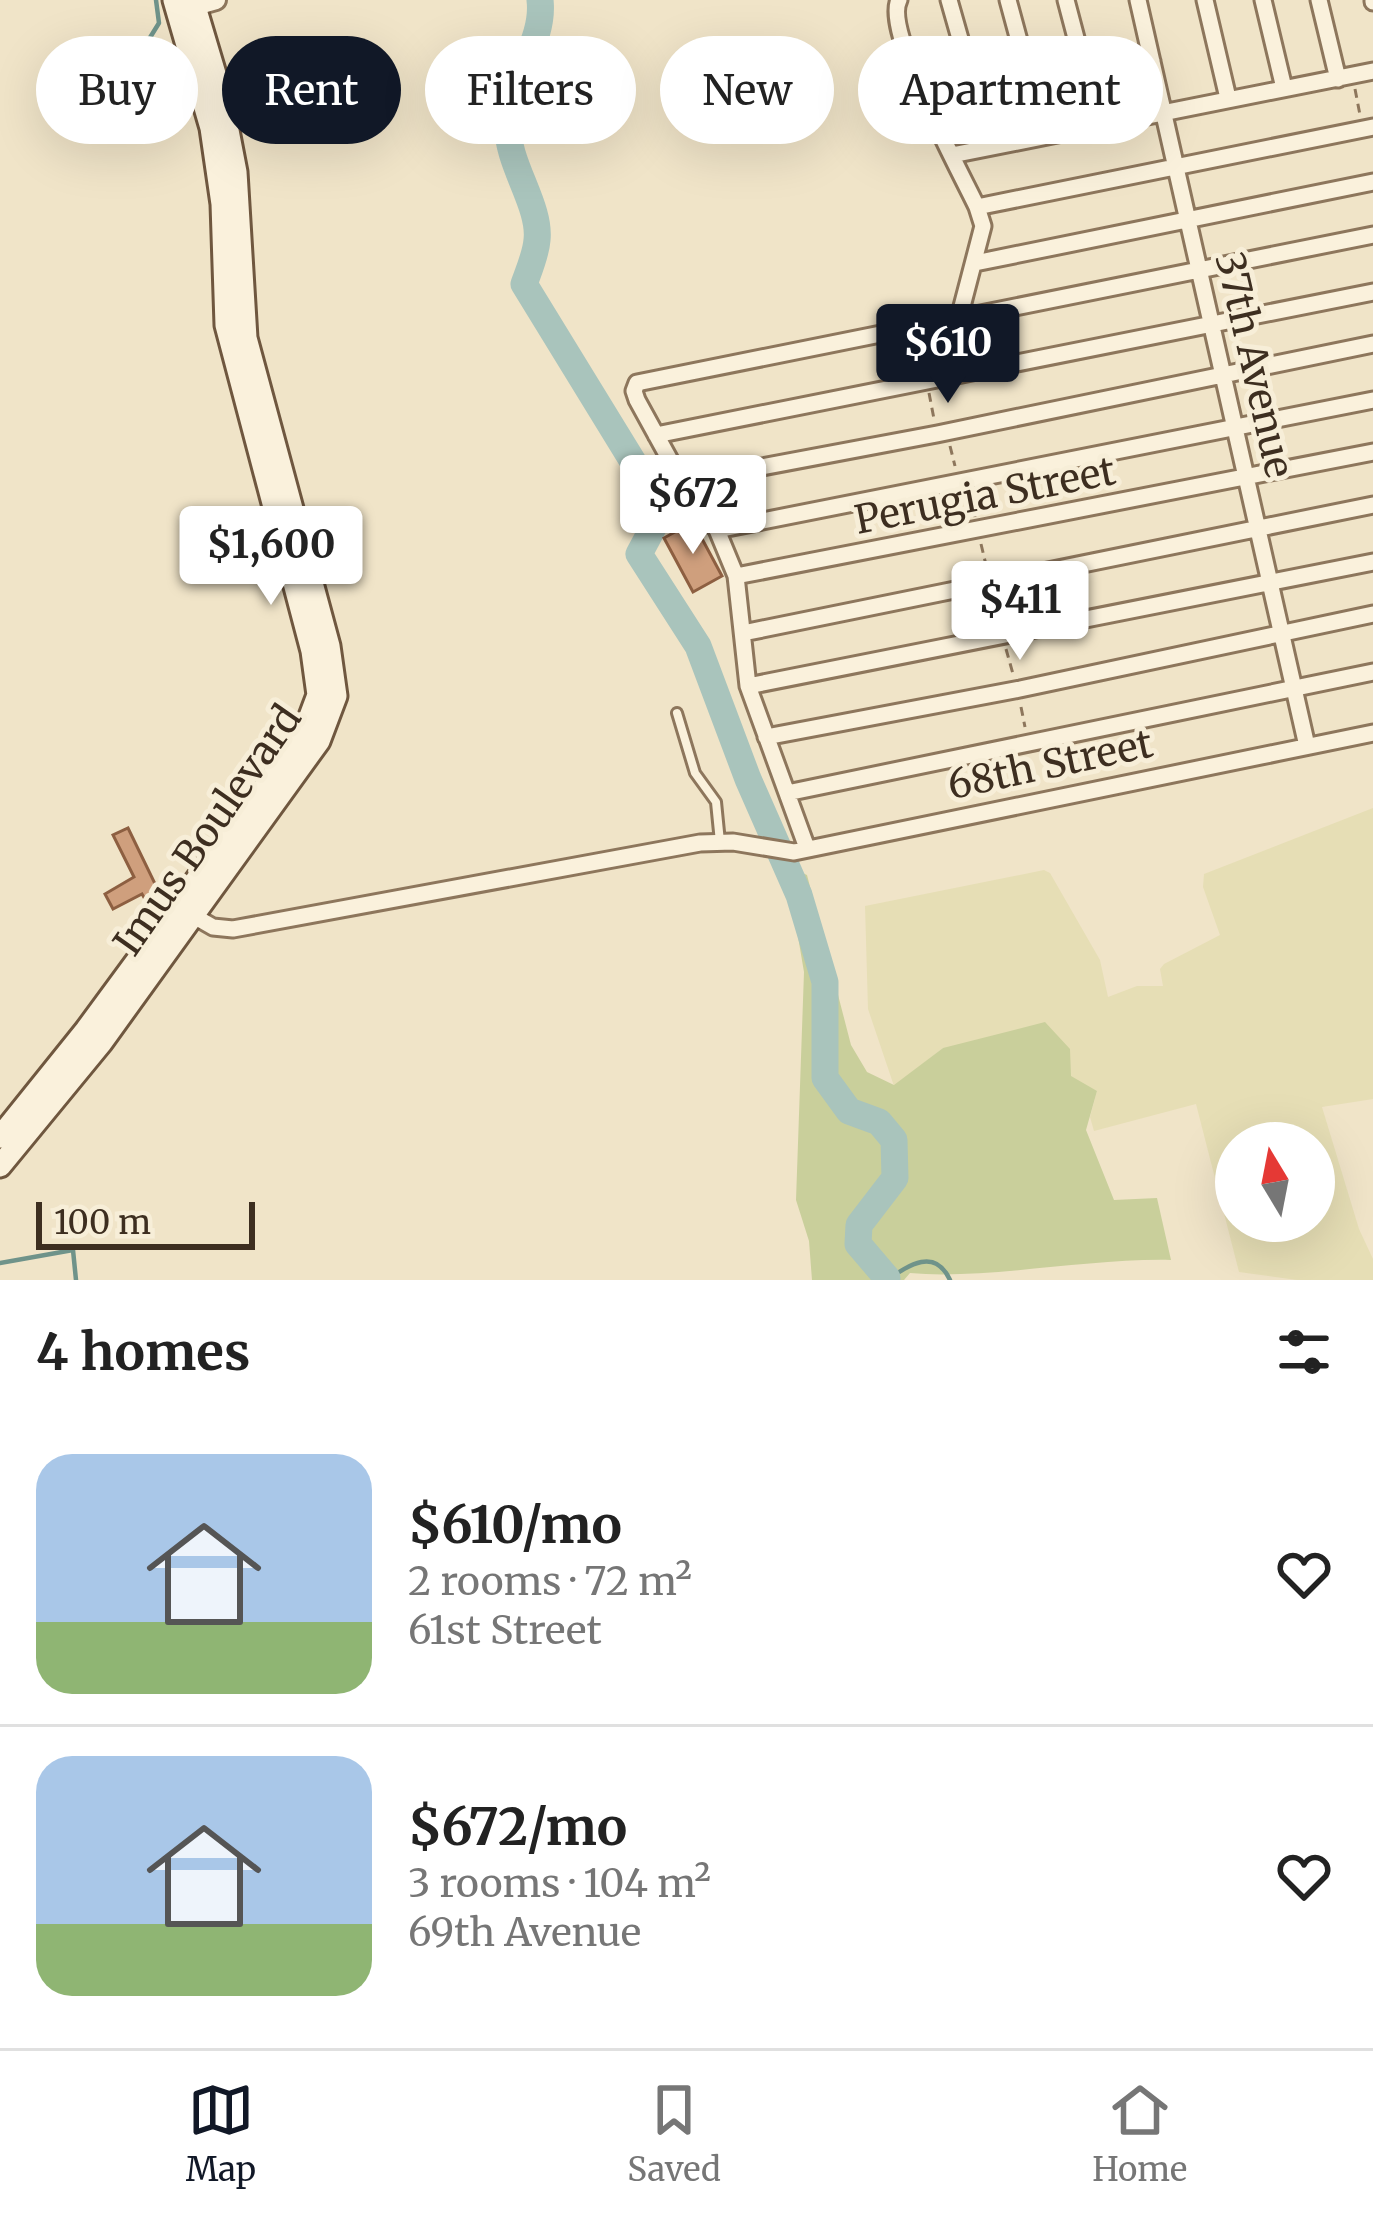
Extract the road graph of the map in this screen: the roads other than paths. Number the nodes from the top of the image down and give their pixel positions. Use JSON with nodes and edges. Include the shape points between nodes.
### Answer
{"nodes":[{"id":1,"x":899,"y":0,"type":"edge"},
{"id":2,"x":949,"y":0,"type":"edge"},
{"id":3,"x":1008,"y":0,"type":"edge"},
{"id":4,"x":1066,"y":0,"type":"edge"},
{"id":5,"x":1138,"y":0,"type":"edge"},
{"id":6,"x":1205,"y":0,"type":"edge"},
{"id":7,"x":1262,"y":0,"type":"edge"},
{"id":8,"x":1319,"y":0,"type":"edge"},
{"id":9,"x":194,"y":2,"type":"edge"},
{"id":10,"x":902,"y":36,"type":"edge"},
{"id":11,"x":959,"y":36,"type":"edge"},
{"id":12,"x":1018,"y":36,"type":"edge"},
{"id":13,"x":1075,"y":36,"type":"edge"},
{"id":14,"x":1146,"y":36,"type":"edge"},
{"id":15,"x":1373,"y":71,"type":"edge"},
{"id":16,"x":1345,"y":77,"type":"junction"},
{"id":17,"x":1284,"y":88,"type":"junction"},
{"id":18,"x":1228,"y":98,"type":"junction"},
{"id":19,"x":1163,"y":107,"type":"edge"},
{"id":20,"x":1164,"y":111,"type":"junction"},
{"id":21,"x":1368,"y":128,"type":"edge"},
{"id":22,"x":947,"y":144,"type":"edge"},
{"id":23,"x":952,"y":154,"type":"junction"},
{"id":24,"x":1176,"y":165,"type":"junction"},
{"id":25,"x":1373,"y":182,"type":"edge"},
{"id":26,"x":977,"y":207,"type":"junction"},
{"id":27,"x":1187,"y":219,"type":"junction"},
{"id":28,"x":1373,"y":235,"type":"edge"},
{"id":29,"x":975,"y":262,"type":"junction"},
{"id":30,"x":1199,"y":268,"type":"junction"},
{"id":31,"x":1373,"y":292,"type":"edge"},
{"id":32,"x":958,"y":318,"type":"junction"},
{"id":33,"x":1212,"y":323,"type":"junction"},
{"id":34,"x":1373,"y":344,"type":"edge"},
{"id":35,"x":1224,"y":375,"type":"junction"},
{"id":36,"x":1373,"y":400,"type":"edge"},
{"id":37,"x":1235,"y":426,"type":"junction"},
{"id":38,"x":656,"y":434,"type":"junction"},
{"id":39,"x":1373,"y":452,"type":"edge"},
{"id":40,"x":1247,"y":478,"type":"junction"},
{"id":41,"x":682,"y":482,"type":"junction"},
{"id":42,"x":1373,"y":505,"type":"edge"},
{"id":43,"x":1258,"y":527,"type":"junction"},
{"id":44,"x":717,"y":530,"type":"junction"},
{"id":45,"x":1373,"y":562,"type":"edge"},
{"id":46,"x":736,"y":576,"type":"junction"},
{"id":47,"x":1270,"y":581,"type":"junction"},
{"id":48,"x":1373,"y":614,"type":"edge"},
{"id":49,"x":1282,"y":632,"type":"junction"},
{"id":50,"x":742,"y":633,"type":"junction"},
{"id":51,"x":1373,"y":672,"type":"edge"},
{"id":52,"x":748,"y":686,"type":"junction"},
{"id":53,"x":1295,"y":688,"type":"junction"},
{"id":54,"x":677,"y":713,"type":"dead end"},
{"id":55,"x":1373,"y":733,"type":"edge"},
{"id":56,"x":766,"y":737,"type":"junction"},
{"id":57,"x":1307,"y":746,"type":"junction"},
{"id":58,"x":787,"y":793,"type":"junction"},
{"id":59,"x":720,"y":842,"type":"junction"},
{"id":60,"x":807,"y":848,"type":"junction"},
{"id":61,"x":186,"y":911,"type":"junction"},
{"id":62,"x":0,"y":1137,"type":"edge"},
{"id":63,"x":0,"y":1166,"type":"edge"}],
"edges":[{"from":1,"to":10,"type":"street"},
{"from":2,"to":11,"type":"street"},
{"from":3,"to":12,"type":"street"},
{"from":4,"to":13,"type":"street"},
{"from":5,"to":14,"type":"street","name":"37th Avenue"},
{"from":6,"to":18,"type":"street"},
{"from":7,"to":17,"type":"street"},
{"from":8,"to":16,"type":"street"},
{"from":9,"to":61,"type":"main road","name":"Imus Boulevard","via":[[224,231],[226,325],[317,694],[303,735]]},
{"from":15,"to":16,"type":"street"},
{"from":16,"to":17,"type":"street"},
{"from":17,"to":18,"type":"street"},
{"from":18,"to":20,"type":"street"},
{"from":19,"to":20,"type":"street","name":"37th Avenue"},
{"from":20,"to":23,"type":"street"},
{"from":20,"to":24,"type":"street","name":"37th Avenue"},
{"from":21,"to":24,"type":"street"},
{"from":22,"to":23,"type":"street"},
{"from":23,"to":26,"type":"street"},
{"from":24,"to":26,"type":"street"},
{"from":24,"to":27,"type":"street","name":"37th Avenue"},
{"from":25,"to":27,"type":"street"},
{"from":26,"to":29,"type":"street"},
{"from":27,"to":29,"type":"street"},
{"from":27,"to":30,"type":"street","name":"37th Avenue"},
{"from":28,"to":30,"type":"street"},
{"from":29,"to":32,"type":"street"},
{"from":30,"to":32,"type":"street"},
{"from":30,"to":33,"type":"street","name":"37th Avenue"},
{"from":31,"to":33,"type":"street"},
{"from":32,"to":38,"type":"street","via":[[644,380],[634,391]]},
{"from":33,"to":35,"type":"street","name":"37th Avenue"},
{"from":33,"to":38,"type":"street"},
{"from":34,"to":35,"type":"street"},
{"from":35,"to":37,"type":"street","name":"37th Avenue"},
{"from":35,"to":41,"type":"street"},
{"from":36,"to":37,"type":"street"},
{"from":37,"to":40,"type":"street","name":"37th Avenue"},
{"from":37,"to":44,"type":"street"},
{"from":38,"to":41,"type":"street"},
{"from":39,"to":40,"type":"street","name":"Perugia Street"},
{"from":40,"to":43,"type":"street","name":"37th Avenue"},
{"from":40,"to":46,"type":"street","name":"Perugia Street"},
{"from":41,"to":44,"type":"street"},
{"from":42,"to":43,"type":"street"},
{"from":43,"to":47,"type":"street","name":"37th Avenue"},
{"from":43,"to":50,"type":"street"},
{"from":44,"to":46,"type":"street"},
{"from":45,"to":47,"type":"street"},
{"from":46,"to":50,"type":"street"},
{"from":47,"to":49,"type":"street","name":"37th Avenue"},
{"from":47,"to":52,"type":"street"},
{"from":48,"to":49,"type":"street"},
{"from":49,"to":53,"type":"street","name":"37th Avenue"},
{"from":49,"to":56,"type":"street"},
{"from":50,"to":52,"type":"street"},
{"from":51,"to":53,"type":"street"},
{"from":52,"to":56,"type":"street"},
{"from":53,"to":57,"type":"street","name":"37th Avenue"},
{"from":53,"to":58,"type":"street"},
{"from":54,"to":59,"type":"lane","via":[[695,773],[716,802]]},
{"from":55,"to":57,"type":"street","name":"68th Street"},
{"from":56,"to":58,"type":"street"},
{"from":57,"to":60,"type":"street","name":"68th Street"},
{"from":58,"to":60,"type":"street"},
{"from":59,"to":60,"type":"street","name":"68th Street","via":[[776,852]]},
{"from":59,"to":61,"type":"street","via":[[233,929]]},
{"from":61,"to":62,"type":"main road","name":"Imus Boulevard"},
{"from":61,"to":63,"type":"main road","name":"Imus Boulevard","via":[[101,1043]]}]}
